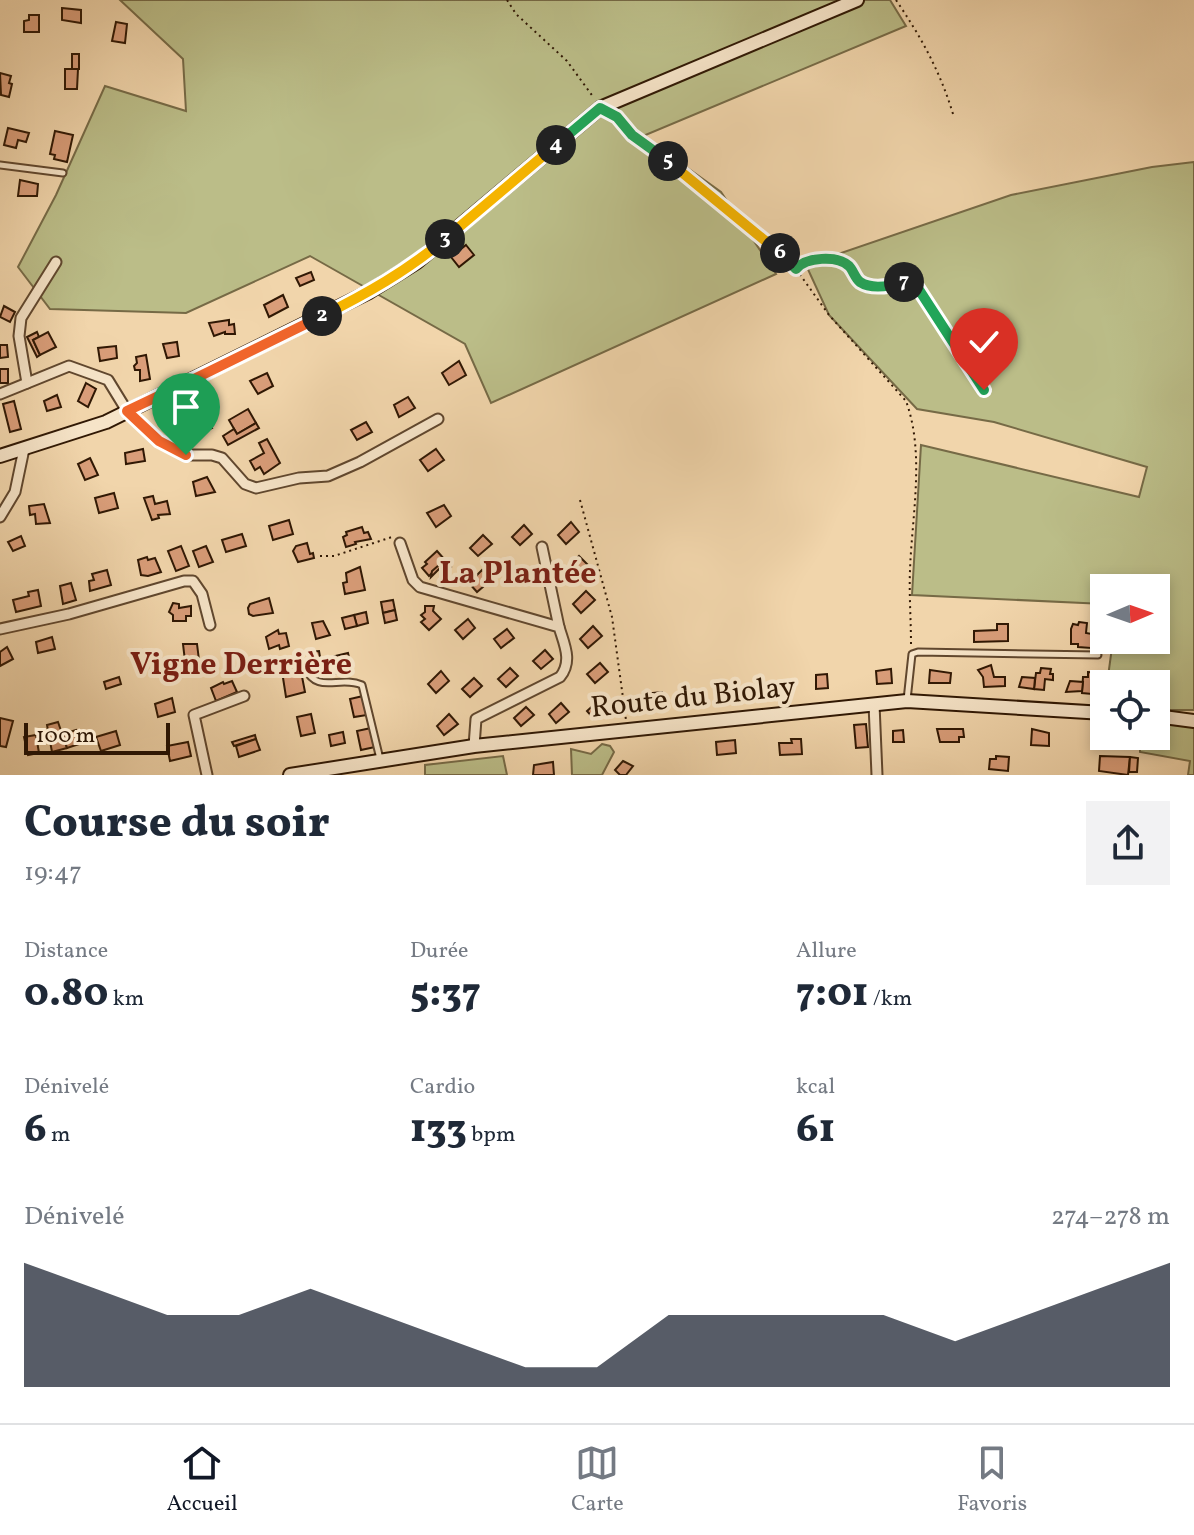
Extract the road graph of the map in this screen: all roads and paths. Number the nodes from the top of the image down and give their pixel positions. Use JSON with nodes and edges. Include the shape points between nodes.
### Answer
{"nodes":[{"id":1,"x":507,"y":0,"type":"edge"},
{"id":2,"x":857,"y":0,"type":"edge"},
{"id":3,"x":896,"y":0,"type":"edge"},
{"id":4,"x":600,"y":108,"type":"junction"},
{"id":5,"x":953,"y":114,"type":"dead end"},
{"id":6,"x":0,"y":165,"type":"edge"},
{"id":7,"x":63,"y":173,"type":"dead end"},
{"id":8,"x":56,"y":262,"type":"dead end"},
{"id":9,"x":796,"y":269,"type":"junction"},
{"id":10,"x":27,"y":383,"type":"junction"},
{"id":11,"x":984,"y":390,"type":"dead end"},
{"id":12,"x":0,"y":394,"type":"edge"},
{"id":13,"x":127,"y":411,"type":"junction"},
{"id":14,"x":438,"y":419,"type":"dead end"},
{"id":15,"x":24,"y":449,"type":"junction"},
{"id":16,"x":0,"y":456,"type":"edge"},
{"id":17,"x":580,"y":500,"type":"dead end"},
{"id":18,"x":0,"y":517,"type":"edge"},
{"id":19,"x":400,"y":543,"type":"joint"},
{"id":20,"x":542,"y":547,"type":"dead end"},
{"id":21,"x":320,"y":556,"type":"dead end"},
{"id":22,"x":210,"y":625,"type":"dead end"},
{"id":23,"x":559,"y":627,"type":"junction"},
{"id":24,"x":0,"y":629,"type":"edge"},
{"id":25,"x":912,"y":654,"type":"junction"},
{"id":26,"x":1098,"y":655,"type":"dead end"},
{"id":27,"x":305,"y":668,"type":"dead end"},
{"id":28,"x":244,"y":696,"type":"dead end"},
{"id":29,"x":907,"y":701,"type":"junction"},
{"id":30,"x":874,"y":704,"type":"junction"},
{"id":31,"x":1090,"y":712,"type":"edge"},
{"id":32,"x":1194,"y":713,"type":"edge"},
{"id":33,"x":1170,"y":715,"type":"edge"},
{"id":34,"x":1170,"y":718,"type":"edge"},
{"id":35,"x":1194,"y":721,"type":"edge"},
{"id":36,"x":628,"y":729,"type":"junction"},
{"id":37,"x":474,"y":746,"type":"junction"},
{"id":38,"x":380,"y":759,"type":"junction"},
{"id":39,"x":207,"y":775,"type":"edge"},
{"id":40,"x":290,"y":775,"type":"edge"},
{"id":41,"x":877,"y":775,"type":"edge"}],
"edges":[{"from":1,"to":4,"type":"path","via":[[567,61]]},
{"from":2,"to":4,"type":"street"},
{"from":3,"to":5,"type":"path","via":[[926,46]]},
{"from":4,"to":9,"type":"path"},
{"from":4,"to":13,"type":"street","via":[[417,262],[369,292]]},
{"from":6,"to":7,"type":"lane"},
{"from":8,"to":10,"type":"street","via":[[21,318]]},
{"from":9,"to":11,"type":"path","via":[[829,258],[847,264],[860,282],[914,282]]},
{"from":9,"to":25,"type":"path","via":[[829,315],[906,401],[913,418]]},
{"from":10,"to":12,"type":"street"},
{"from":10,"to":13,"type":"street","via":[[69,366],[108,380]]},
{"from":13,"to":14,"type":"street","via":[[159,441],[186,455],[222,458],[245,484],[256,488],[328,476]]},
{"from":13,"to":15,"type":"street"},
{"from":15,"to":16,"type":"street"},
{"from":15,"to":18,"type":"street","via":[[19,483]]},
{"from":17,"to":36,"type":"path","via":[[612,617]]},
{"from":19,"to":21,"type":"path","via":[[392,537]]},
{"from":19,"to":23,"type":"street","via":[[420,587]]},
{"from":20,"to":23,"type":"street"},
{"from":22,"to":24,"type":"street","via":[[202,594],[193,581],[184,581]]},
{"from":23,"to":37,"type":"street","via":[[565,672],[476,719]]},
{"from":25,"to":26,"type":"lane"},
{"from":25,"to":29,"type":"lane"},
{"from":27,"to":38,"type":"lane","via":[[317,682],[362,685]]},
{"from":28,"to":39,"type":"street","via":[[194,715]]},
{"from":29,"to":30,"type":"street","name":"Route du Biolay"},
{"from":29,"to":31,"type":"street","name":"Route du Biolay"},
{"from":30,"to":36,"type":"street","name":"Route du Biolay"},
{"from":30,"to":41,"type":"street"},
{"from":32,"to":33,"type":"street"},
{"from":34,"to":35,"type":"street"},
{"from":36,"to":37,"type":"street","name":"Route du Biolay"},
{"from":37,"to":38,"type":"street","name":"Route du Biolay"},
{"from":38,"to":40,"type":"street","name":"Route du Biolay"}]}
